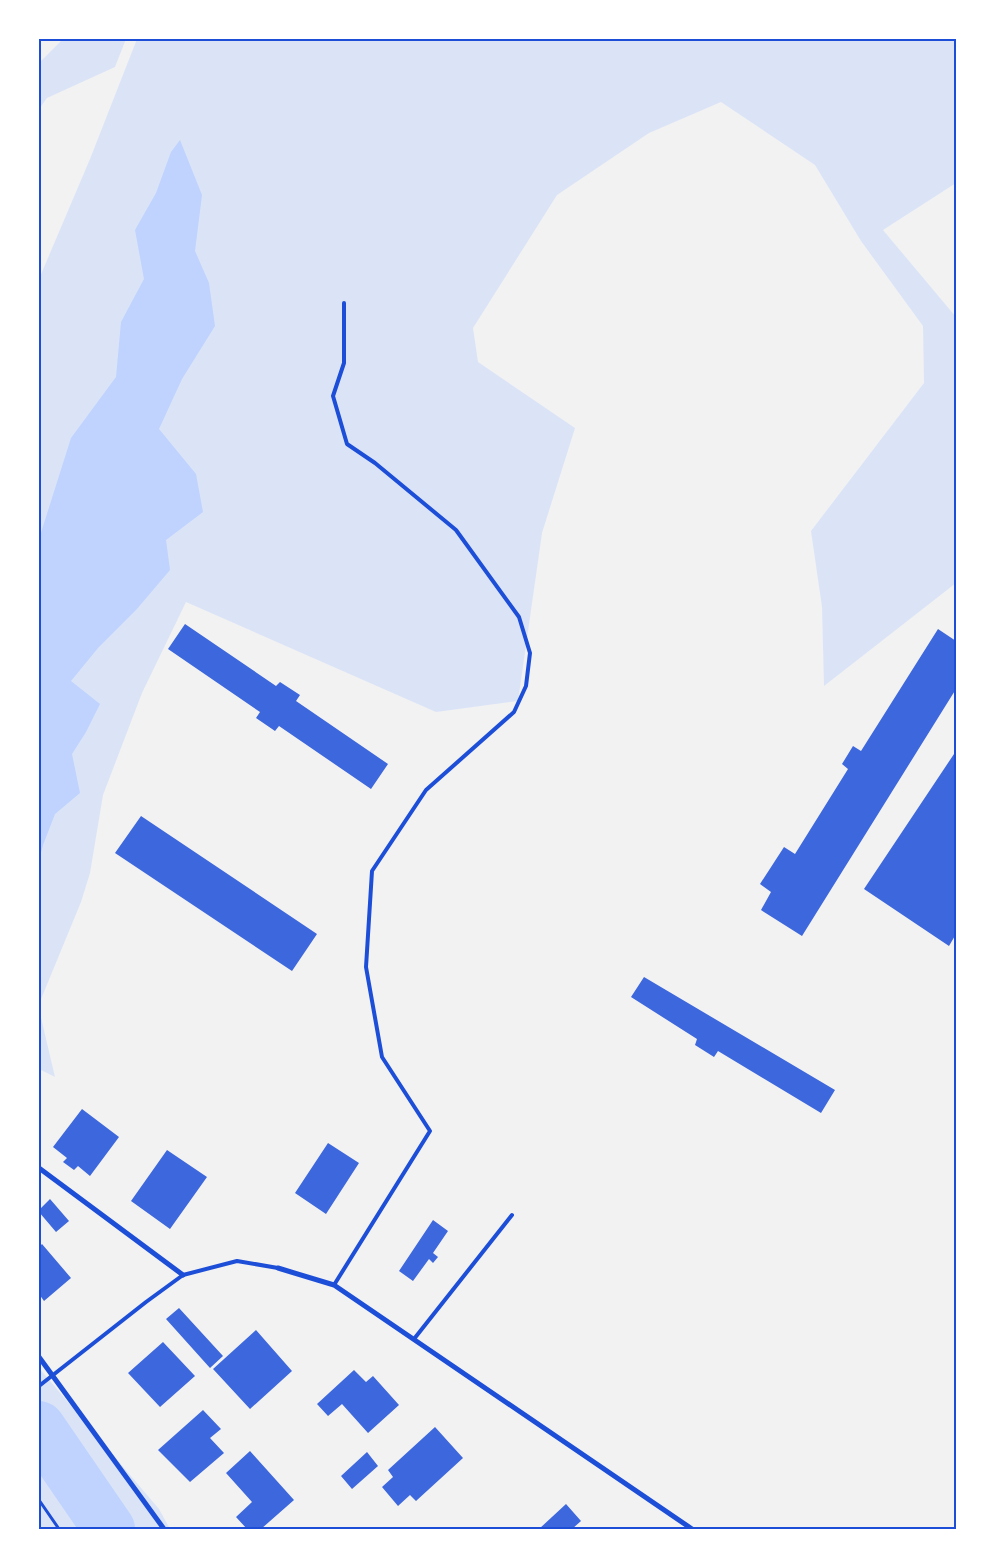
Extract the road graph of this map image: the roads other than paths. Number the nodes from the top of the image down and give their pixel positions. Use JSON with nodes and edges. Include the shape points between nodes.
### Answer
{"nodes":[{"id":1,"x":344,"y":303,"type":"dead end"},
{"id":2,"x":39,"y":1168,"type":"edge"},
{"id":3,"x":512,"y":1215,"type":"dead end"},
{"id":4,"x":278,"y":1268,"type":"joint"},
{"id":5,"x":183,"y":1275,"type":"junction"},
{"id":6,"x":334,"y":1285,"type":"junction"},
{"id":7,"x":414,"y":1339,"type":"junction"},
{"id":8,"x":39,"y":1357,"type":"edge"},
{"id":9,"x":54,"y":1376,"type":"junction"},
{"id":10,"x":39,"y":1386,"type":"edge"},
{"id":11,"x":164,"y":1529,"type":"edge"},
{"id":12,"x":692,"y":1529,"type":"edge"}],
"edges":[{"from":1,"to":6,"type":"lane","via":[[344,363],[333,396],[347,444],[456,530],[519,617],[530,653],[526,686],[514,712],[426,790],[372,871],[366,967],[382,1057],[430,1131]]},
{"from":2,"to":5,"type":"street"},
{"from":3,"to":7,"type":"lane"},
{"from":4,"to":5,"type":"lane","via":[[237,1261]]},
{"from":4,"to":6,"type":"street"},
{"from":5,"to":9,"type":"lane"},
{"from":6,"to":7,"type":"street"},
{"from":7,"to":12,"type":"street"},
{"from":8,"to":9,"type":"street"},
{"from":9,"to":10,"type":"lane"},
{"from":9,"to":11,"type":"street"}]}
